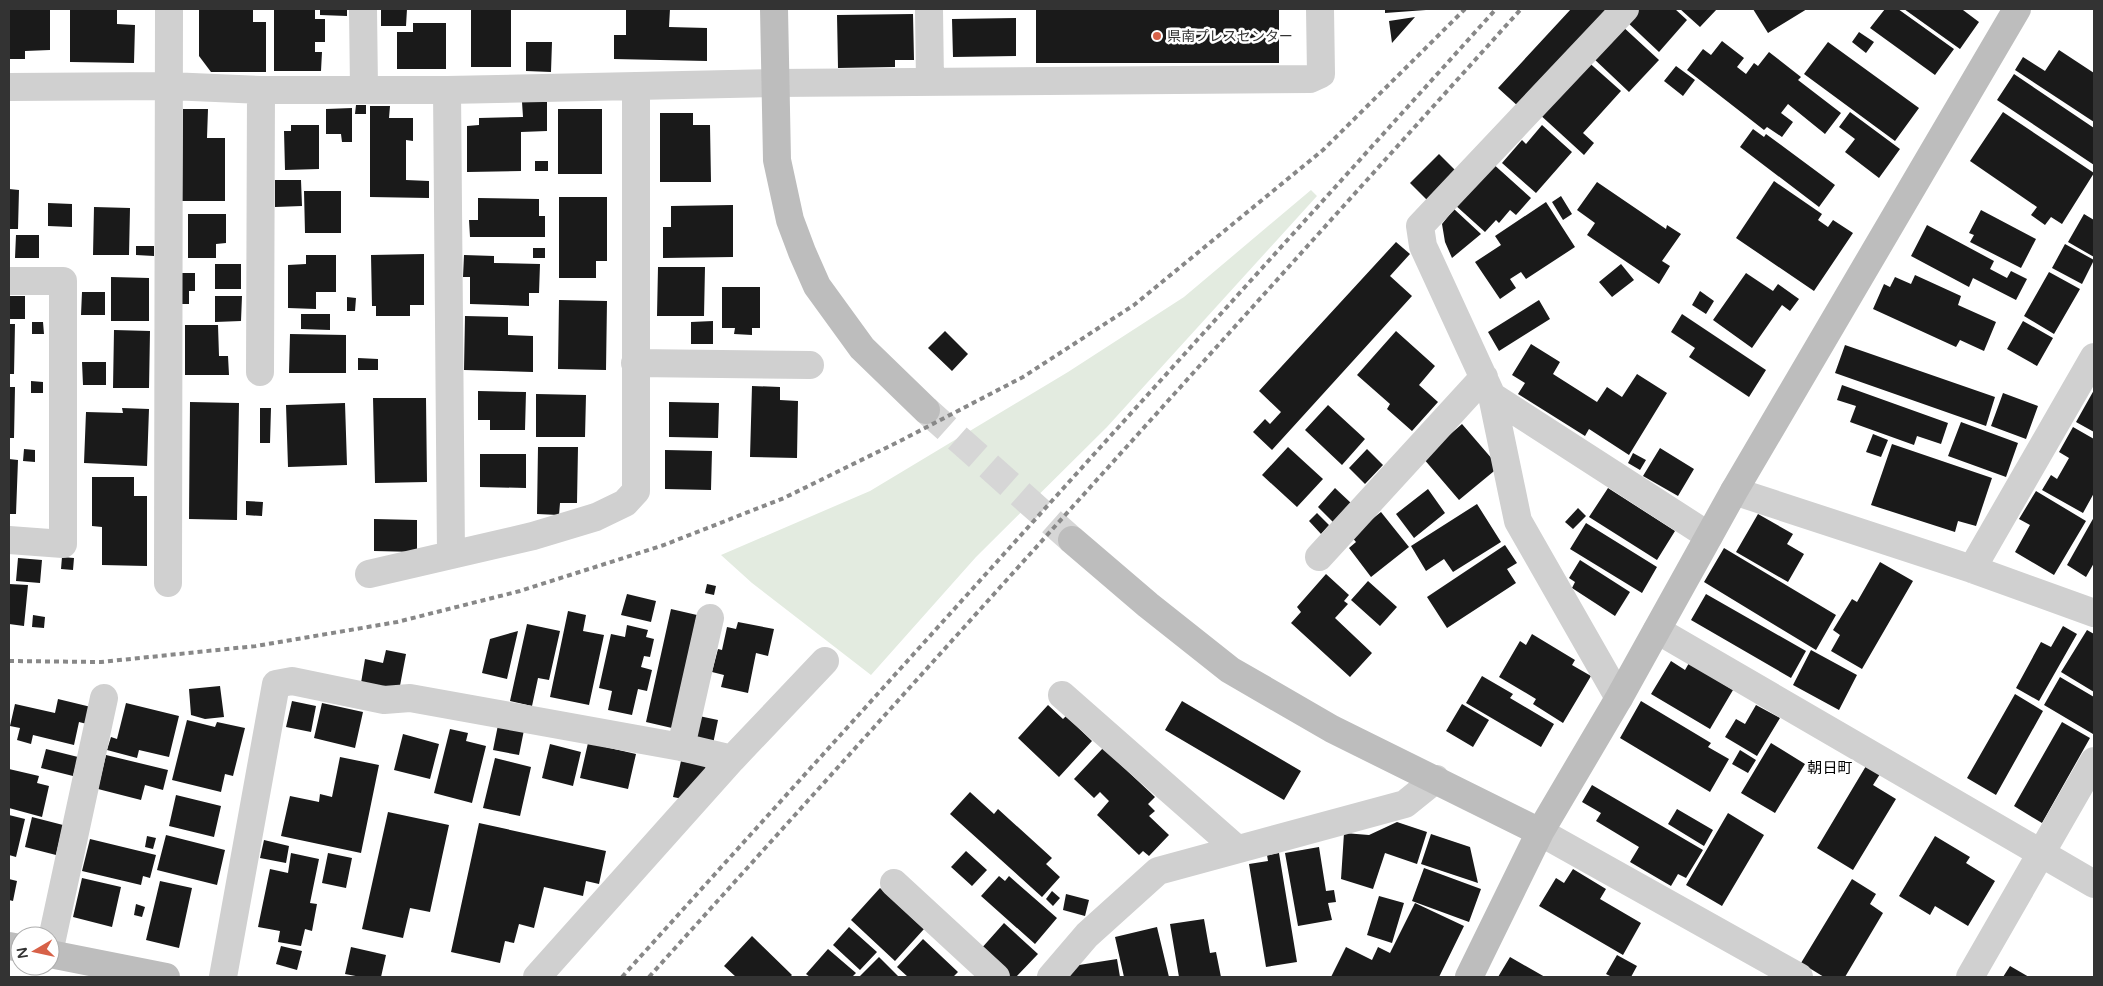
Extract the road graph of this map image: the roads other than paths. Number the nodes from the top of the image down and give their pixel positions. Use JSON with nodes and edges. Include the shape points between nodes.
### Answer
{"nodes":[{"id":1,"x":169,"y":9,"type":"edge"},
{"id":2,"x":363,"y":9,"type":"edge"},
{"id":3,"x":774,"y":9,"type":"edge"},
{"id":4,"x":929,"y":9,"type":"edge"},
{"id":5,"x":1320,"y":9,"type":"edge"},
{"id":6,"x":1625,"y":9,"type":"edge"},
{"id":7,"x":2017,"y":9,"type":"edge"},
{"id":8,"x":930,"y":82,"type":"junction"},
{"id":9,"x":774,"y":83,"type":"junction"},
{"id":10,"x":169,"y":86,"type":"junction"},
{"id":11,"x":636,"y":86,"type":"junction"},
{"id":12,"x":9,"y":87,"type":"edge"},
{"id":13,"x":364,"y":89,"type":"junction"},
{"id":14,"x":261,"y":90,"type":"junction"},
{"id":15,"x":447,"y":90,"type":"junction"},
{"id":16,"x":9,"y":281,"type":"edge"},
{"id":17,"x":2094,"y":357,"type":"edge"},
{"id":18,"x":635,"y":363,"type":"junction"},
{"id":19,"x":810,"y":365,"type":"dead end"},
{"id":20,"x":260,"y":372,"type":"dead end"},
{"id":21,"x":1488,"y":386,"type":"junction"},
{"id":22,"x":926,"y":410,"type":"tunnel mouth"},
{"id":23,"x":1734,"y":491,"type":"junction"},
{"id":24,"x":1709,"y":536,"type":"junction"},
{"id":25,"x":9,"y":540,"type":"edge"},
{"id":26,"x":1072,"y":540,"type":"tunnel mouth"},
{"id":27,"x":450,"y":555,"type":"junction"},
{"id":28,"x":1319,"y":557,"type":"dead end"},
{"id":29,"x":1972,"y":568,"type":"junction"},
{"id":30,"x":369,"y":574,"type":"dead end"},
{"id":31,"x":168,"y":583,"type":"dead end"},
{"id":32,"x":2094,"y":613,"type":"edge"},
{"id":33,"x":710,"y":618,"type":"dead end"},
{"id":34,"x":1657,"y":630,"type":"junction"},
{"id":35,"x":824,"y":661,"type":"dead end"},
{"id":36,"x":1062,"y":695,"type":"dead end"},
{"id":37,"x":104,"y":698,"type":"dead end"},
{"id":38,"x":1619,"y":698,"type":"junction"},
{"id":39,"x":681,"y":747,"type":"junction"},
{"id":40,"x":732,"y":759,"type":"junction"},
{"id":41,"x":2094,"y":761,"type":"edge"},
{"id":42,"x":1436,"y":779,"type":"junction"},
{"id":43,"x":1540,"y":832,"type":"junction"},
{"id":44,"x":1237,"y":850,"type":"junction"},
{"id":45,"x":2041,"y":853,"type":"junction"},
{"id":46,"x":894,"y":883,"type":"dead end"},
{"id":47,"x":2094,"y":884,"type":"edge"},
{"id":48,"x":55,"y":926,"type":"edge"},
{"id":49,"x":60,"y":956,"type":"edge"},
{"id":50,"x":166,"y":977,"type":"edge"},
{"id":51,"x":223,"y":977,"type":"edge"},
{"id":52,"x":537,"y":977,"type":"edge"},
{"id":53,"x":996,"y":977,"type":"edge"},
{"id":54,"x":1051,"y":977,"type":"edge"},
{"id":55,"x":1469,"y":977,"type":"edge"},
{"id":56,"x":1799,"y":977,"type":"edge"},
{"id":57,"x":1970,"y":977,"type":"edge"}],
"edges":[{"from":1,"to":10,"type":"street"},
{"from":2,"to":13,"type":"street"},
{"from":3,"to":9,"type":"street"},
{"from":4,"to":8,"type":"street"},
{"from":5,"to":8,"type":"street","via":[[1321,74],[1310,79]]},
{"from":6,"to":21,"type":"street","via":[[1420,226],[1424,246]]},
{"from":7,"to":23,"type":"street"},
{"from":8,"to":9,"type":"street"},
{"from":9,"to":11,"type":"street"},
{"from":9,"to":22,"type":"street","via":[[777,160],[790,220],[817,286],[862,348]]},
{"from":10,"to":12,"type":"street"},
{"from":10,"to":14,"type":"street"},
{"from":10,"to":31,"type":"street"},
{"from":11,"to":15,"type":"street"},
{"from":11,"to":18,"type":"street"},
{"from":13,"to":14,"type":"street"},
{"from":13,"to":15,"type":"street"},
{"from":14,"to":20,"type":"street"},
{"from":15,"to":27,"type":"street"},
{"from":16,"to":25,"type":"street","via":[[64,281],[63,544]]},
{"from":17,"to":29,"type":"street"},
{"from":18,"to":19,"type":"street"},
{"from":18,"to":27,"type":"street","via":[[636,491],[624,503],[596,518]]},
{"from":21,"to":24,"type":"street"},
{"from":21,"to":28,"type":"street"},
{"from":21,"to":38,"type":"street","via":[[1518,521]]},
{"from":23,"to":24,"type":"street"},
{"from":23,"to":29,"type":"street"},
{"from":24,"to":34,"type":"street"},
{"from":26,"to":42,"type":"street","via":[[1148,606],[1230,670],[1332,728]]},
{"from":27,"to":30,"type":"street"},
{"from":29,"to":32,"type":"street"},
{"from":33,"to":39,"type":"street"},
{"from":34,"to":38,"type":"street"},
{"from":34,"to":45,"type":"street"},
{"from":35,"to":40,"type":"street"},
{"from":36,"to":44,"type":"street"},
{"from":37,"to":48,"type":"street"},
{"from":38,"to":43,"type":"street"},
{"from":39,"to":40,"type":"street"},
{"from":39,"to":51,"type":"street","via":[[410,698],[384,700],[292,681],[276,684]]},
{"from":40,"to":52,"type":"street"},
{"from":41,"to":45,"type":"street"},
{"from":42,"to":43,"type":"street"},
{"from":42,"to":44,"type":"street","via":[[1405,804]]},
{"from":43,"to":55,"type":"street"},
{"from":43,"to":56,"type":"street"},
{"from":44,"to":54,"type":"street","via":[[1158,871],[1087,935]]},
{"from":45,"to":47,"type":"street"},
{"from":45,"to":57,"type":"street"},
{"from":46,"to":53,"type":"street"},
{"from":49,"to":50,"type":"street"}]}
